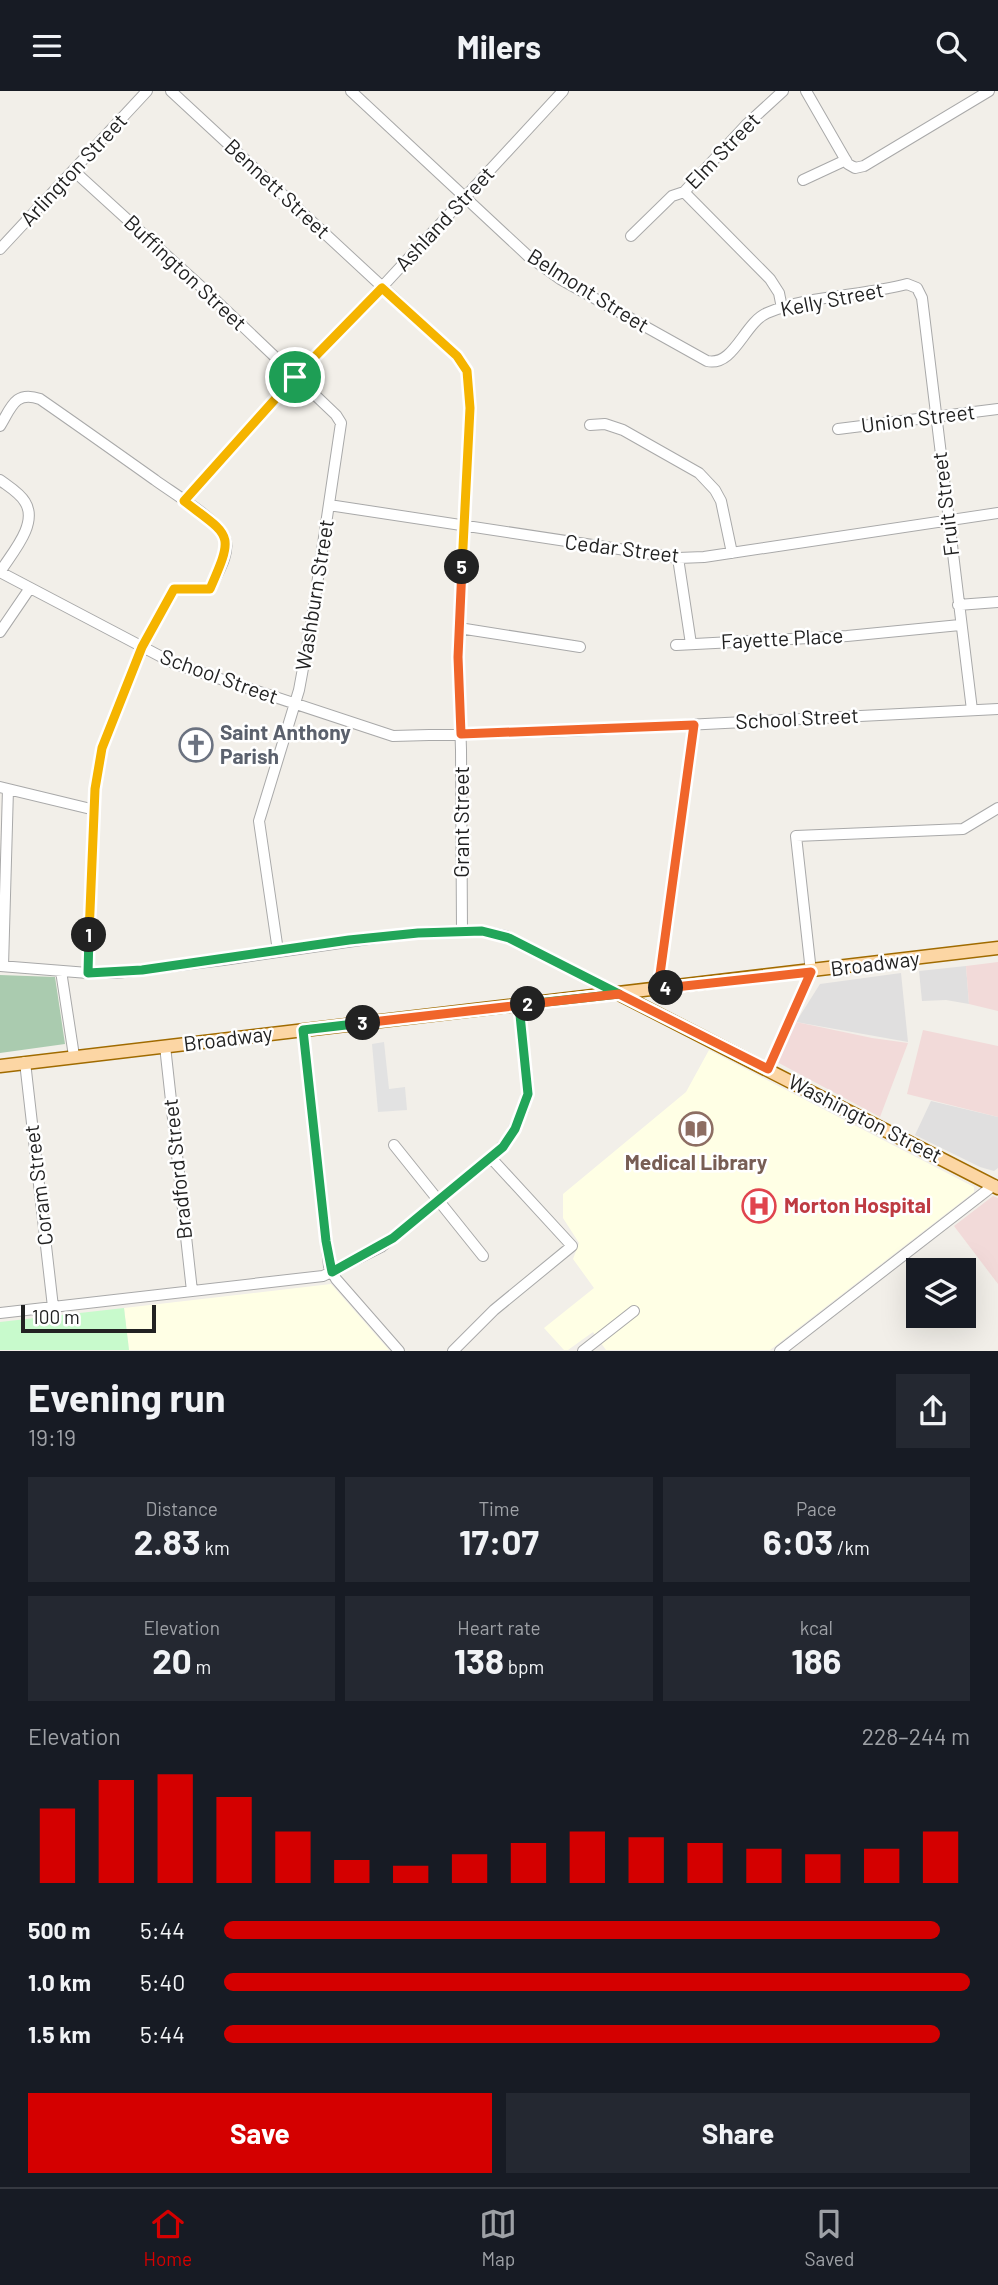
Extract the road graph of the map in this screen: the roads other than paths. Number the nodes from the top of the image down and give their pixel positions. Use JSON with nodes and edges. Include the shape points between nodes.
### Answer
{"nodes":[{"id":1,"x":148,"y":91,"type":"edge"},
{"id":2,"x":171,"y":91,"type":"edge"},
{"id":3,"x":351,"y":91,"type":"edge"},
{"id":4,"x":563,"y":91,"type":"edge"},
{"id":5,"x":783,"y":91,"type":"edge"},
{"id":6,"x":806,"y":91,"type":"edge"},
{"id":7,"x":989,"y":91,"type":"edge"},
{"id":8,"x":846,"y":160,"type":"junction"},
{"id":9,"x":74,"y":171,"type":"junction"},
{"id":10,"x":803,"y":180,"type":"dead end"},
{"id":11,"x":684,"y":192,"type":"junction"},
{"id":12,"x":465,"y":198,"type":"junction"},
{"id":13,"x":631,"y":236,"type":"dead end"},
{"id":14,"x":0,"y":249,"type":"edge"},
{"id":15,"x":382,"y":288,"type":"junction"},
{"id":16,"x":922,"y":298,"type":"joint"},
{"id":17,"x":782,"y":308,"type":"junction"},
{"id":18,"x":712,"y":362,"type":"joint"},
{"id":19,"x":295,"y":377,"type":"junction"},
{"id":20,"x":998,"y":409,"type":"edge"},
{"id":21,"x":936,"y":417,"type":"junction"},
{"id":22,"x":590,"y":425,"type":"dead end"},
{"id":23,"x":0,"y":426,"type":"edge"},
{"id":24,"x":838,"y":429,"type":"dead end"},
{"id":25,"x":0,"y":480,"type":"edge"},
{"id":26,"x":184,"y":501,"type":"junction"},
{"id":27,"x":329,"y":505,"type":"junction"},
{"id":28,"x":998,"y":513,"type":"edge"},
{"id":29,"x":948,"y":520,"type":"junction"},
{"id":30,"x":464,"y":525,"type":"junction"},
{"id":31,"x":732,"y":553,"type":"junction"},
{"id":32,"x":678,"y":558,"type":"junction"},
{"id":33,"x":0,"y":572,"type":"edge"},
{"id":34,"x":30,"y":588,"type":"junction"},
{"id":35,"x":998,"y":602,"type":"edge"},
{"id":36,"x":958,"y":605,"type":"junction"},
{"id":37,"x":960,"y":625,"type":"junction"},
{"id":38,"x":459,"y":628,"type":"junction"},
{"id":39,"x":0,"y":632,"type":"edge"},
{"id":40,"x":691,"y":644,"type":"junction"},
{"id":41,"x":676,"y":645,"type":"dead end"},
{"id":42,"x":142,"y":647,"type":"junction"},
{"id":43,"x":580,"y":647,"type":"dead end"},
{"id":44,"x":295,"y":705,"type":"junction"},
{"id":45,"x":972,"y":710,"type":"junction"},
{"id":46,"x":996,"y":712,"type":"edge"},
{"id":47,"x":694,"y":725,"type":"junction"},
{"id":48,"x":461,"y":734,"type":"junction"},
{"id":49,"x":4,"y":788,"type":"edge"},
{"id":50,"x":998,"y":808,"type":"edge"},
{"id":51,"x":95,"y":810,"type":"junction"},
{"id":52,"x":462,"y":931,"type":"junction"},
{"id":53,"x":998,"y":948,"type":"edge"},
{"id":54,"x":278,"y":951,"type":"junction"},
{"id":55,"x":2,"y":966,"type":"edge"},
{"id":56,"x":61,"y":971,"type":"junction"},
{"id":57,"x":811,"y":972,"type":"junction"},
{"id":58,"x":88,"y":973,"type":"junction"},
{"id":59,"x":658,"y":989,"type":"junction"},
{"id":60,"x":619,"y":994,"type":"junction"},
{"id":61,"x":519,"y":1005,"type":"junction"},
{"id":62,"x":303,"y":1030,"type":"junction"},
{"id":63,"x":165,"y":1046,"type":"junction"},
{"id":64,"x":74,"y":1056,"type":"junction"},
{"id":65,"x":25,"y":1062,"type":"junction"},
{"id":66,"x":0,"y":1066,"type":"edge"},
{"id":67,"x":768,"y":1069,"type":"junction"},
{"id":68,"x":394,"y":1145,"type":"dead end"},
{"id":69,"x":491,"y":1158,"type":"junction"},
{"id":70,"x":996,"y":1186,"type":"edge"},
{"id":71,"x":439,"y":1201,"type":"junction"},
{"id":72,"x":483,"y":1256,"type":"dead end"},
{"id":73,"x":332,"y":1272,"type":"junction"},
{"id":74,"x":192,"y":1291,"type":"junction"},
{"id":75,"x":53,"y":1307,"type":"junction"},
{"id":76,"x":634,"y":1311,"type":"dead end"},
{"id":77,"x":0,"y":1313,"type":"edge"},
{"id":78,"x":399,"y":1350,"type":"edge"},
{"id":79,"x":453,"y":1350,"type":"edge"},
{"id":80,"x":583,"y":1350,"type":"edge"},
{"id":81,"x":780,"y":1350,"type":"edge"}],
"edges":[{"from":1,"to":9,"type":"street","name":"Arlington Street"},
{"from":2,"to":15,"type":"street","name":"Bennett Street"},
{"from":3,"to":12,"type":"street","name":"Belmont Street"},
{"from":4,"to":12,"type":"street","name":"Ashland Street"},
{"from":5,"to":11,"type":"street","name":"Elm Street"},
{"from":6,"to":8,"type":"street"},
{"from":7,"to":8,"type":"street","via":[[864,166],[853,168]]},
{"from":8,"to":10,"type":"street"},
{"from":9,"to":14,"type":"street","name":"Arlington Street"},
{"from":9,"to":19,"type":"street","name":"Buffington Street"},
{"from":11,"to":13,"type":"street","name":"Elm Street","via":[[672,196]]},
{"from":11,"to":17,"type":"street","via":[[764,272],[779,293]]},
{"from":12,"to":15,"type":"street","name":"Ashland Street"},
{"from":12,"to":18,"type":"street","name":"Belmont Street","via":[[560,279]]},
{"from":15,"to":19,"type":"street","name":"Ashland Street"},
{"from":15,"to":30,"type":"street","name":"Grant Street","via":[[457,356],[467,371],[470,408]]},
{"from":16,"to":17,"type":"street","name":"Kelly Street","via":[[917,288],[907,284]]},
{"from":16,"to":21,"type":"street","name":"Fruit Street"},
{"from":17,"to":18,"type":"street","name":"Kelly Street","via":[[757,320],[728,356]]},
{"from":19,"to":26,"type":"street","name":"Ashland Street"},
{"from":19,"to":27,"type":"street","name":"Washburn Street","via":[[341,423]]},
{"from":20,"to":21,"type":"street","name":"Union Street"},
{"from":21,"to":24,"type":"street","name":"Union Street"},
{"from":21,"to":29,"type":"street","name":"Fruit Street"},
{"from":22,"to":31,"type":"street","via":[[605,424],[623,431],[699,473],[721,501]]},
{"from":23,"to":26,"type":"street","via":[[22,397],[40,399]]},
{"from":25,"to":33,"type":"street","via":[[24,500],[29,516],[27,528]]},
{"from":26,"to":42,"type":"street","via":[[219,528],[226,540],[224,556],[210,589],[174,589]]},
{"from":27,"to":30,"type":"street","name":"Cedar Street"},
{"from":27,"to":44,"type":"street","name":"Washburn Street"},
{"from":28,"to":29,"type":"street","name":"Cedar Street"},
{"from":29,"to":31,"type":"street","name":"Cedar Street"},
{"from":29,"to":36,"type":"street","name":"Fruit Street"},
{"from":30,"to":32,"type":"street","name":"Cedar Street"},
{"from":30,"to":38,"type":"street","name":"Grant Street"},
{"from":31,"to":32,"type":"street","name":"Cedar Street"},
{"from":32,"to":40,"type":"street","name":"Fayette Place"},
{"from":33,"to":34,"type":"street","name":"School Street"},
{"from":34,"to":39,"type":"street"},
{"from":34,"to":42,"type":"street","name":"School Street"},
{"from":35,"to":36,"type":"street"},
{"from":36,"to":37,"type":"street","name":"Fruit Street"},
{"from":37,"to":40,"type":"street","name":"Fayette Place"},
{"from":37,"to":45,"type":"street","name":"Fruit Street"},
{"from":38,"to":43,"type":"street"},
{"from":38,"to":48,"type":"street","name":"Grant Street"},
{"from":40,"to":41,"type":"street"},
{"from":42,"to":44,"type":"street","name":"School Street","via":[[183,667]]},
{"from":42,"to":51,"type":"street","via":[[102,748]]},
{"from":44,"to":48,"type":"street","name":"School Street","via":[[389,736]]},
{"from":44,"to":54,"type":"street","name":"Washburn Street","via":[[259,821]]},
{"from":45,"to":46,"type":"street","name":"School Street"},
{"from":45,"to":47,"type":"street","name":"School Street"},
{"from":47,"to":48,"type":"street","name":"School Street"},
{"from":47,"to":59,"type":"street"},
{"from":48,"to":52,"type":"street","name":"Grant Street"},
{"from":49,"to":51,"type":"street"},
{"from":49,"to":55,"type":"street"},
{"from":50,"to":57,"type":"street","via":[[963,829],[796,836]]},
{"from":51,"to":58,"type":"street"},
{"from":52,"to":54,"type":"street"},
{"from":52,"to":60,"type":"street","via":[[506,936]]},
{"from":53,"to":57,"type":"main road","name":"Broadway"},
{"from":54,"to":58,"type":"street"},
{"from":55,"to":56,"type":"street"},
{"from":56,"to":58,"type":"street"},
{"from":56,"to":64,"type":"street"},
{"from":57,"to":59,"type":"main road","name":"Broadway"},
{"from":57,"to":67,"type":"street"},
{"from":59,"to":60,"type":"main road","name":"Broadway"},
{"from":60,"to":61,"type":"main road","name":"Broadway"},
{"from":60,"to":67,"type":"main road","name":"Washington Street"},
{"from":61,"to":62,"type":"main road","name":"Broadway"},
{"from":61,"to":69,"type":"street","via":[[528,1094],[515,1129]]},
{"from":62,"to":63,"type":"main road","name":"Broadway"},
{"from":62,"to":73,"type":"street"},
{"from":63,"to":64,"type":"main road","name":"Broadway"},
{"from":63,"to":74,"type":"street","name":"Bradford Street"},
{"from":64,"to":65,"type":"main road","name":"Broadway"},
{"from":65,"to":66,"type":"main road","name":"Broadway"},
{"from":65,"to":75,"type":"street","name":"Coram Street"},
{"from":67,"to":70,"type":"main road","name":"Washington Street"},
{"from":68,"to":71,"type":"street"},
{"from":69,"to":71,"type":"street"},
{"from":69,"to":79,"type":"street","via":[[572,1246]]},
{"from":70,"to":81,"type":"street"},
{"from":71,"to":72,"type":"street"},
{"from":71,"to":73,"type":"street","via":[[388,1242]]},
{"from":73,"to":74,"type":"street"},
{"from":73,"to":78,"type":"street"},
{"from":74,"to":75,"type":"street"},
{"from":75,"to":77,"type":"street"},
{"from":76,"to":80,"type":"street"}]}
